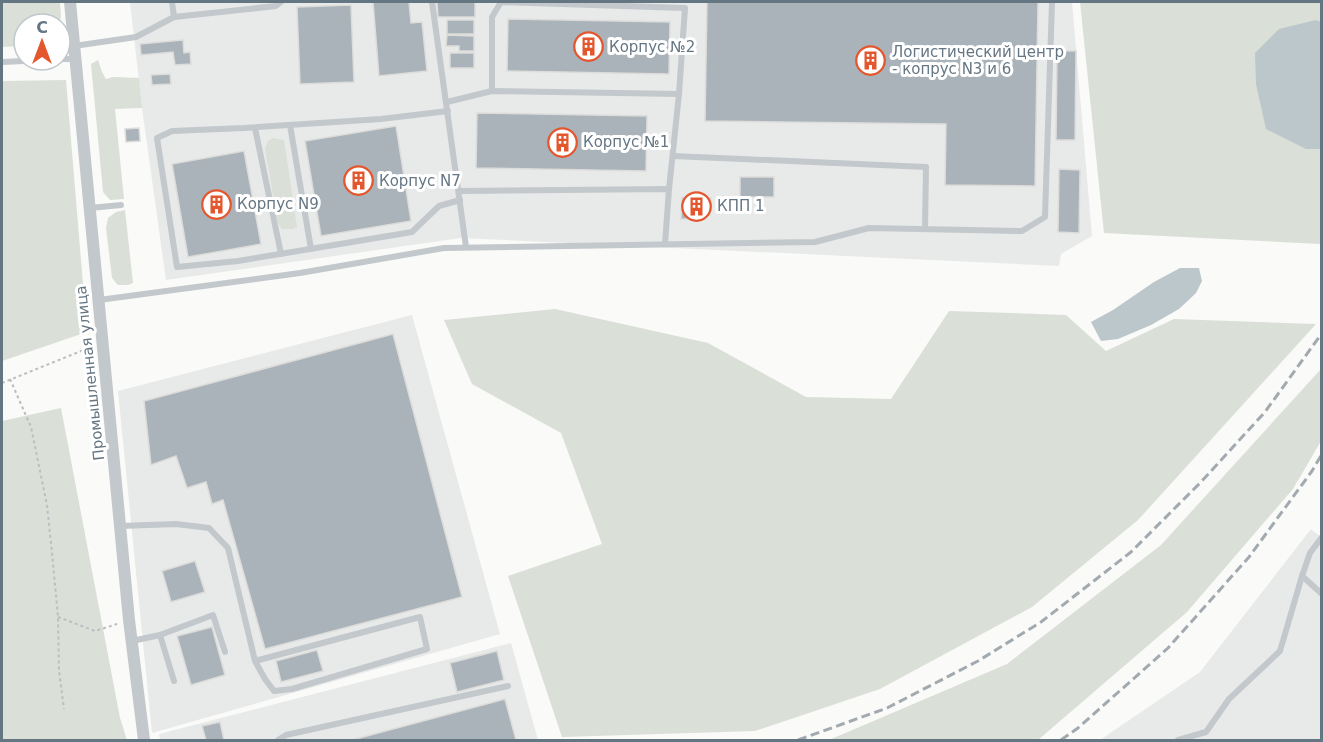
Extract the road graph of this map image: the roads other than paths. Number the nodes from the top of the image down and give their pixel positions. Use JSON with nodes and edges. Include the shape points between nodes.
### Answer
{"nodes":[{"id":1,"x":69,"y":2,"type":"edge"},
{"id":2,"x":172,"y":2,"type":"edge"},
{"id":3,"x":281,"y":2,"type":"edge"},
{"id":4,"x":432,"y":2,"type":"edge"},
{"id":5,"x":500,"y":2,"type":"edge"},
{"id":6,"x":1052,"y":2,"type":"edge"},
{"id":7,"x":574,"y":3,"type":"edge"},
{"id":8,"x":685,"y":5,"type":"edge"},
{"id":9,"x":174,"y":17,"type":"junction"},
{"id":10,"x":74,"y":52,"type":"junction"},
{"id":11,"x":492,"y":91,"type":"junction"},
{"id":12,"x":679,"y":94,"type":"junction"},
{"id":13,"x":447,"y":102,"type":"junction"},
{"id":14,"x":448,"y":111,"type":"junction"},
{"id":15,"x":290,"y":125,"type":"junction"},
{"id":16,"x":255,"y":128,"type":"junction"},
{"id":17,"x":673,"y":156,"type":"junction"},
{"id":18,"x":669,"y":189,"type":"junction"},
{"id":19,"x":459,"y":191,"type":"junction"},
{"id":20,"x":460,"y":200,"type":"junction"},
{"id":21,"x":121,"y":205,"type":"dead end"},
{"id":22,"x":89,"y":208,"type":"junction"},
{"id":23,"x":925,"y":229,"type":"junction"},
{"id":24,"x":665,"y":244,"type":"junction"},
{"id":25,"x":466,"y":247,"type":"junction"},
{"id":26,"x":311,"y":249,"type":"junction"},
{"id":27,"x":281,"y":254,"type":"junction"},
{"id":28,"x":98,"y":300,"type":"junction"},
{"id":29,"x":120,"y":526,"type":"junction"},
{"id":30,"x":1322,"y":537,"type":"edge"},
{"id":31,"x":1302,"y":576,"type":"junction"},
{"id":32,"x":1322,"y":594,"type":"edge"},
{"id":33,"x":160,"y":635,"type":"junction"},
{"id":34,"x":132,"y":641,"type":"junction"},
{"id":35,"x":225,"y":652,"type":"dead end"},
{"id":36,"x":255,"y":661,"type":"junction"},
{"id":37,"x":174,"y":681,"type":"dead end"},
{"id":38,"x":508,"y":686,"type":"dead end"},
{"id":39,"x":144,"y":741,"type":"edge"},
{"id":40,"x":278,"y":741,"type":"edge"},
{"id":41,"x":1178,"y":741,"type":"edge"}],
"edges":[{"from":1,"to":10,"type":"street","name":"Промышленная улица"},
{"from":2,"to":9,"type":"lane"},
{"from":3,"to":9,"type":"lane","via":[[276,6]]},
{"from":4,"to":13,"type":"lane"},
{"from":5,"to":7,"type":"lane"},
{"from":5,"to":11,"type":"lane","via":[[492,17]]},
{"from":6,"to":23,"type":"lane","via":[[1045,217],[1022,231]]},
{"from":7,"to":8,"type":"lane"},
{"from":8,"to":12,"type":"lane"},
{"from":9,"to":10,"type":"lane","via":[[136,37]]},
{"from":10,"to":22,"type":"street","name":"Промышленная улица"},
{"from":11,"to":12,"type":"lane"},
{"from":11,"to":13,"type":"lane"},
{"from":12,"to":17,"type":"lane"},
{"from":13,"to":14,"type":"lane"},
{"from":14,"to":15,"type":"lane"},
{"from":14,"to":19,"type":"lane"},
{"from":15,"to":16,"type":"lane"},
{"from":15,"to":26,"type":"lane"},
{"from":16,"to":27,"type":"lane"},
{"from":16,"to":27,"type":"lane","via":[[172,131],[157,138],[177,267]]},
{"from":17,"to":18,"type":"lane"},
{"from":17,"to":23,"type":"lane","via":[[926,167]]},
{"from":18,"to":19,"type":"lane"},
{"from":18,"to":24,"type":"lane"},
{"from":19,"to":20,"type":"lane"},
{"from":20,"to":25,"type":"lane"},
{"from":20,"to":26,"type":"lane","via":[[440,206],[412,232]]},
{"from":21,"to":22,"type":"lane"},
{"from":22,"to":28,"type":"street","name":"Промышленная улица"},
{"from":23,"to":24,"type":"lane","via":[[869,228],[816,242]]},
{"from":24,"to":25,"type":"lane"},
{"from":25,"to":28,"type":"lane"},
{"from":26,"to":27,"type":"lane"},
{"from":28,"to":29,"type":"street","name":"Промышленная улица"},
{"from":29,"to":34,"type":"street","name":"Промышленная улица"},
{"from":29,"to":36,"type":"lane","via":[[176,524],[209,528],[228,548]]},
{"from":30,"to":31,"type":"lane"},
{"from":31,"to":32,"type":"lane"},
{"from":31,"to":41,"type":"lane","via":[[1280,651],[1229,699],[1206,732]]},
{"from":33,"to":34,"type":"lane"},
{"from":33,"to":35,"type":"lane","via":[[213,615]]},
{"from":33,"to":37,"type":"lane"},
{"from":34,"to":39,"type":"street","name":"Промышленная улица"},
{"from":36,"to":36,"type":"lane","via":[[420,617],[428,649],[274,691]]},
{"from":38,"to":40,"type":"lane","via":[[286,735]]}]}
